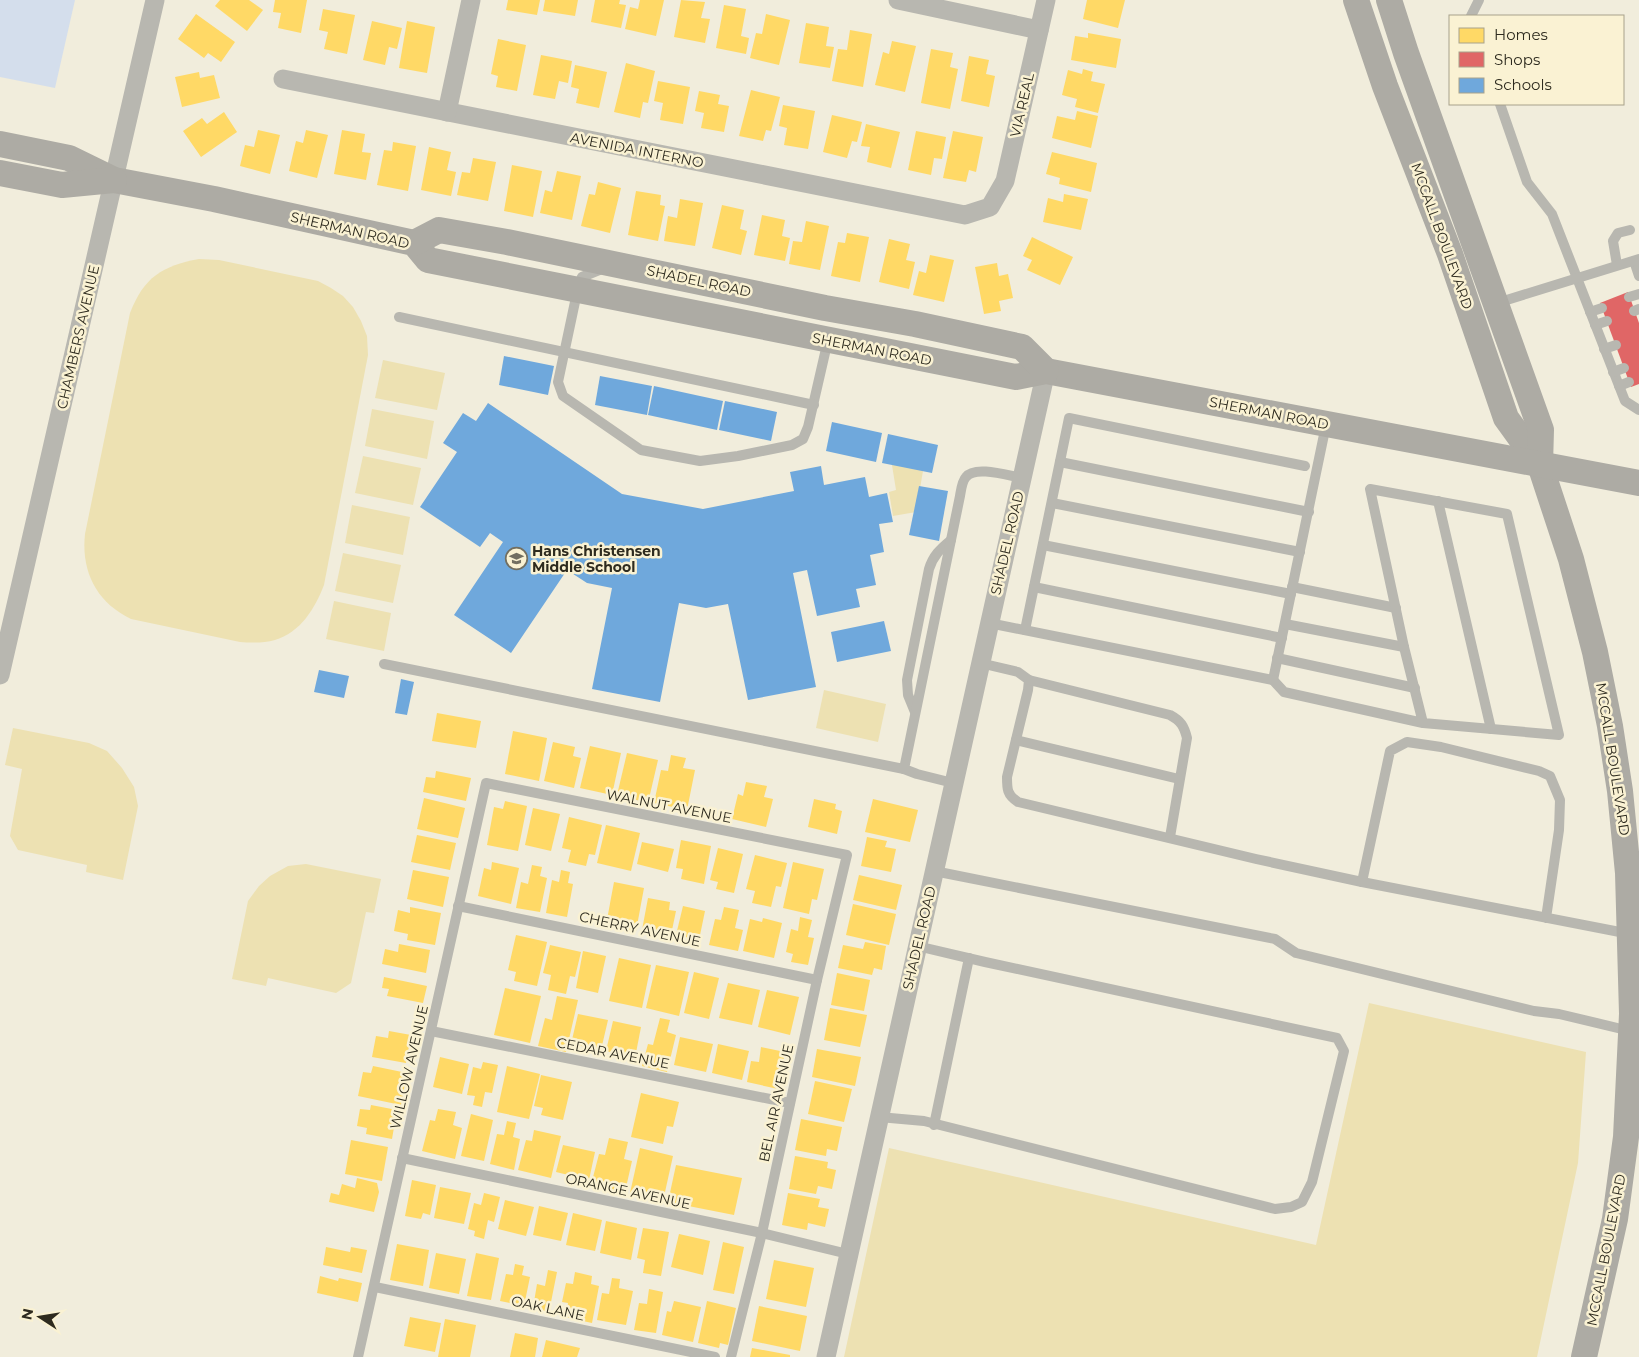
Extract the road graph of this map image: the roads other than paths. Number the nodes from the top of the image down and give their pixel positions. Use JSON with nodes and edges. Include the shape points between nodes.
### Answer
{"nodes":[{"id":1,"x":155,"y":0,"type":"edge"},
{"id":2,"x":471,"y":0,"type":"edge"},
{"id":3,"x":898,"y":0,"type":"edge"},
{"id":4,"x":1046,"y":0,"type":"edge"},
{"id":5,"x":1356,"y":0,"type":"edge"},
{"id":6,"x":1389,"y":0,"type":"edge"},
{"id":7,"x":1479,"y":0,"type":"edge"},
{"id":8,"x":1472,"y":15,"type":"edge"},
{"id":9,"x":1039,"y":30,"type":"junction"},
{"id":10,"x":282,"y":79,"type":"dead end"},
{"id":11,"x":1500,"y":105,"type":"edge"},
{"id":12,"x":447,"y":112,"type":"junction"},
{"id":13,"x":0,"y":144,"type":"edge"},
{"id":14,"x":0,"y":173,"type":"edge"},
{"id":15,"x":114,"y":180,"type":"junction"},
{"id":16,"x":990,"y":206,"type":"joint"},
{"id":17,"x":1630,"y":230,"type":"dead end"},
{"id":18,"x":414,"y":243,"type":"junction"},
{"id":19,"x":1636,"y":260,"type":"edge"},
{"id":20,"x":614,"y":263,"type":"junction"},
{"id":21,"x":1617,"y":265,"type":"junction"},
{"id":22,"x":1639,"y":276,"type":"edge"},
{"id":23,"x":1576,"y":278,"type":"junction"},
{"id":24,"x":577,"y":290,"type":"junction"},
{"id":25,"x":1496,"y":303,"type":"junction"},
{"id":26,"x":1602,"y":308,"type":"dead end"},
{"id":27,"x":1590,"y":312,"type":"junction"},
{"id":28,"x":400,"y":317,"type":"dead end"},
{"id":29,"x":1606,"y":321,"type":"dead end"},
{"id":30,"x":1595,"y":325,"type":"junction"},
{"id":31,"x":828,"y":340,"type":"junction"},
{"id":32,"x":1616,"y":345,"type":"dead end"},
{"id":33,"x":1604,"y":349,"type":"junction"},
{"id":34,"x":564,"y":353,"type":"junction"},
{"id":35,"x":1624,"y":368,"type":"dead end"},
{"id":36,"x":1046,"y":371,"type":"junction"},
{"id":37,"x":1613,"y":372,"type":"junction"},
{"id":38,"x":814,"y":405,"type":"junction"},
{"id":39,"x":1639,"y":410,"type":"edge"},
{"id":40,"x":1327,"y":424,"type":"junction"},
{"id":41,"x":1060,"y":462,"type":"junction"},
{"id":42,"x":1540,"y":465,"type":"junction"},
{"id":43,"x":1305,"y":466,"type":"dead end"},
{"id":44,"x":1022,"y":478,"type":"junction"},
{"id":45,"x":1639,"y":483,"type":"edge"},
{"id":46,"x":1438,"y":501,"type":"junction"},
{"id":47,"x":1052,"y":503,"type":"junction"},
{"id":48,"x":1309,"y":512,"type":"junction"},
{"id":49,"x":951,"y":540,"type":"junction"},
{"id":50,"x":1043,"y":545,"type":"junction"},
{"id":51,"x":1300,"y":552,"type":"junction"},
{"id":52,"x":1034,"y":587,"type":"junction"},
{"id":53,"x":1292,"y":591,"type":"junction"},
{"id":54,"x":1396,"y":608,"type":"junction"},
{"id":55,"x":989,"y":622,"type":"junction"},
{"id":56,"x":1285,"y":624,"type":"junction"},
{"id":57,"x":1025,"y":630,"type":"junction"},
{"id":58,"x":1282,"y":638,"type":"junction"},
{"id":59,"x":1404,"y":648,"type":"junction"},
{"id":60,"x":1278,"y":658,"type":"junction"},
{"id":61,"x":980,"y":663,"type":"junction"},
{"id":62,"x":384,"y":664,"type":"dead end"},
{"id":63,"x":0,"y":674,"type":"edge"},
{"id":64,"x":1029,"y":680,"type":"junction"},
{"id":65,"x":1273,"y":680,"type":"junction"},
{"id":66,"x":1415,"y":688,"type":"junction"},
{"id":67,"x":915,"y":712,"type":"junction"},
{"id":68,"x":1423,"y":722,"type":"junction"},
{"id":69,"x":1491,"y":729,"type":"junction"},
{"id":70,"x":1016,"y":740,"type":"junction"},
{"id":71,"x":904,"y":769,"type":"junction"},
{"id":72,"x":1179,"y":779,"type":"junction"},
{"id":73,"x":486,"y":783,"type":"joint"},
{"id":74,"x":953,"y":783,"type":"junction"},
{"id":75,"x":1170,"y":837,"type":"junction"},
{"id":76,"x":848,"y":855,"type":"joint"},
{"id":77,"x":934,"y":871,"type":"junction"},
{"id":78,"x":1362,"y":882,"type":"junction"},
{"id":79,"x":458,"y":906,"type":"junction"},
{"id":80,"x":1546,"y":918,"type":"junction"},
{"id":81,"x":1631,"y":934,"type":"junction"},
{"id":82,"x":917,"y":946,"type":"junction"},
{"id":83,"x":970,"y":958,"type":"junction"},
{"id":84,"x":817,"y":980,"type":"junction"},
{"id":85,"x":431,"y":1030,"type":"junction"},
{"id":86,"x":1631,"y":1032,"type":"junction"},
{"id":87,"x":790,"y":1103,"type":"junction"},
{"id":88,"x":879,"y":1117,"type":"junction"},
{"id":89,"x":934,"y":1125,"type":"junction"},
{"id":90,"x":402,"y":1158,"type":"junction"},
{"id":91,"x":762,"y":1233,"type":"junction"},
{"id":92,"x":848,"y":1254,"type":"junction"},
{"id":93,"x":374,"y":1287,"type":"junction"},
{"id":94,"x":358,"y":1357,"type":"edge"},
{"id":95,"x":716,"y":1357,"type":"edge"},
{"id":96,"x":731,"y":1357,"type":"edge"},
{"id":97,"x":826,"y":1357,"type":"edge"},
{"id":98,"x":1584,"y":1357,"type":"edge"}],
"edges":[{"from":1,"to":15,"type":"street","name":"CHAMBERS AVENUE"},
{"from":2,"to":12,"type":"street"},
{"from":3,"to":9,"type":"street"},
{"from":4,"to":9,"type":"street","name":"VIA REAL"},
{"from":5,"to":42,"type":"street","name":"MCCALL BOULEVARD","via":[[1385,86],[1450,254],[1506,418]]},
{"from":6,"to":25,"type":"street","name":"MCCALL BOULEVARD"},
{"from":7,"to":8,"type":"lane"},
{"from":9,"to":16,"type":"street","name":"VIA REAL","via":[[1005,181]]},
{"from":10,"to":12,"type":"street","name":"AVENIDA INTERNO"},
{"from":11,"to":23,"type":"lane","via":[[1527,182],[1552,214]]},
{"from":12,"to":16,"type":"street","name":"AVENIDA INTERNO","via":[[965,216]]},
{"from":13,"to":15,"type":"street","name":"SHERMAN ROAD","via":[[70,158]]},
{"from":14,"to":15,"type":"street","name":"SHERMAN ROAD","via":[[62,185]]},
{"from":15,"to":18,"type":"street","name":"SHERMAN ROAD"},
{"from":15,"to":63,"type":"street","name":"CHAMBERS AVENUE"},
{"from":17,"to":21,"type":"lane","via":[[1618,234],[1613,240]]},
{"from":18,"to":20,"type":"street","name":"SHADEL ROAD","via":[[439,230]]},
{"from":18,"to":24,"type":"street","name":"SHERMAN ROAD","via":[[428,260]]},
{"from":19,"to":21,"type":"lane"},
{"from":19,"to":22,"type":"lane"},
{"from":20,"to":24,"type":"lane","via":[[582,277]]},
{"from":20,"to":36,"type":"street","name":"SHADEL ROAD","via":[[1022,347]]},
{"from":21,"to":23,"type":"lane"},
{"from":23,"to":25,"type":"lane"},
{"from":23,"to":27,"type":"lane"},
{"from":24,"to":31,"type":"street","name":"SHERMAN ROAD"},
{"from":24,"to":34,"type":"lane"},
{"from":25,"to":42,"type":"street","name":"MCCALL BOULEVARD","via":[[1541,430]]},
{"from":26,"to":27,"type":"lane"},
{"from":27,"to":30,"type":"lane"},
{"from":28,"to":34,"type":"lane"},
{"from":29,"to":30,"type":"lane"},
{"from":30,"to":33,"type":"lane"},
{"from":31,"to":36,"type":"street","name":"SHERMAN ROAD","via":[[1016,377]]},
{"from":31,"to":38,"type":"lane"},
{"from":32,"to":33,"type":"lane"},
{"from":33,"to":37,"type":"lane"},
{"from":34,"to":38,"type":"lane"},
{"from":34,"to":38,"type":"lane","via":[[558,382],[563,396],[641,450],[700,461],[792,445],[804,439]]},
{"from":35,"to":37,"type":"lane"},
{"from":36,"to":40,"type":"street","name":"SHERMAN ROAD"},
{"from":36,"to":44,"type":"street","name":"SHADEL ROAD"},
{"from":37,"to":39,"type":"lane","via":[[1624,384],[1625,401]]},
{"from":40,"to":42,"type":"street","name":"SHERMAN ROAD"},
{"from":40,"to":48,"type":"lane"},
{"from":41,"to":43,"type":"lane","via":[[1069,418]]},
{"from":41,"to":47,"type":"lane"},
{"from":41,"to":48,"type":"lane"},
{"from":42,"to":45,"type":"street","name":"SHERMAN ROAD"},
{"from":42,"to":81,"type":"street","name":"MCCALL BOULEVARD","via":[[1595,652],[1610,726],[1620,791]]},
{"from":44,"to":49,"type":"lane","via":[[983,471],[970,473],[964,478]]},
{"from":44,"to":55,"type":"street","name":"SHADEL ROAD"},
{"from":46,"to":54,"type":"lane","via":[[1370,489]]},
{"from":46,"to":69,"type":"lane"},
{"from":46,"to":69,"type":"lane","via":[[1507,514],[1559,736]]},
{"from":47,"to":50,"type":"lane"},
{"from":47,"to":51,"type":"lane"},
{"from":48,"to":51,"type":"lane"},
{"from":49,"to":67,"type":"lane"},
{"from":49,"to":67,"type":"lane","via":[[939,550],[929,570],[907,680],[908,695]]},
{"from":50,"to":52,"type":"lane"},
{"from":50,"to":53,"type":"lane"},
{"from":51,"to":53,"type":"lane"},
{"from":52,"to":57,"type":"lane"},
{"from":52,"to":58,"type":"lane"},
{"from":53,"to":54,"type":"lane"},
{"from":53,"to":56,"type":"lane"},
{"from":54,"to":59,"type":"lane"},
{"from":55,"to":57,"type":"lane"},
{"from":55,"to":61,"type":"street","name":"SHADEL ROAD"},
{"from":56,"to":58,"type":"lane"},
{"from":56,"to":59,"type":"lane"},
{"from":57,"to":65,"type":"lane"},
{"from":58,"to":60,"type":"lane"},
{"from":59,"to":66,"type":"lane"},
{"from":60,"to":65,"type":"lane"},
{"from":60,"to":66,"type":"lane"},
{"from":61,"to":64,"type":"lane","via":[[1018,672]]},
{"from":61,"to":74,"type":"street","name":"SHADEL ROAD"},
{"from":62,"to":71,"type":"lane"},
{"from":64,"to":70,"type":"lane"},
{"from":64,"to":72,"type":"lane","via":[[1170,715],[1179,720],[1187,738]]},
{"from":65,"to":68,"type":"lane","via":[[1284,692]]},
{"from":66,"to":68,"type":"lane"},
{"from":67,"to":71,"type":"lane"},
{"from":68,"to":69,"type":"lane"},
{"from":70,"to":72,"type":"lane"},
{"from":70,"to":75,"type":"lane","via":[[1007,777],[1007,792],[1011,798]]},
{"from":71,"to":74,"type":"lane"},
{"from":72,"to":75,"type":"lane"},
{"from":73,"to":76,"type":"lane","name":"WALNUT AVENUE"},
{"from":73,"to":79,"type":"lane","name":"WILLOW AVENUE"},
{"from":74,"to":77,"type":"street","name":"SHADEL ROAD"},
{"from":75,"to":78,"type":"lane"},
{"from":76,"to":84,"type":"lane","name":"BEL AIR AVENUE"},
{"from":77,"to":82,"type":"street","name":"SHADEL ROAD"},
{"from":77,"to":86,"type":"lane","via":[[1275,939],[1296,953]]},
{"from":78,"to":80,"type":"lane"},
{"from":78,"to":80,"type":"lane","via":[[1390,751],[1407,742],[1440,747],[1539,770],[1550,776],[1560,800],[1560,830]]},
{"from":79,"to":84,"type":"lane","name":"CHERRY AVENUE"},
{"from":79,"to":85,"type":"lane","name":"WILLOW AVENUE"},
{"from":80,"to":81,"type":"lane"},
{"from":81,"to":86,"type":"street","name":"MCCALL BOULEVARD"},
{"from":82,"to":83,"type":"lane"},
{"from":82,"to":88,"type":"street","name":"SHADEL ROAD"},
{"from":83,"to":89,"type":"lane"},
{"from":83,"to":89,"type":"lane","via":[[1337,1038],[1344,1051],[1312,1182],[1302,1202],[1291,1207],[1275,1209]]},
{"from":84,"to":87,"type":"lane","name":"BEL AIR AVENUE"},
{"from":85,"to":87,"type":"lane","name":"CEDAR AVENUE"},
{"from":85,"to":90,"type":"lane","name":"WILLOW AVENUE"},
{"from":86,"to":98,"type":"street","name":"MCCALL BOULEVARD","via":[[1626,1137],[1615,1219]]},
{"from":87,"to":91,"type":"lane","name":"BEL AIR AVENUE"},
{"from":88,"to":89,"type":"lane","via":[[924,1121]]},
{"from":88,"to":92,"type":"street","name":"SHADEL ROAD"},
{"from":90,"to":91,"type":"lane","name":"ORANGE AVENUE"},
{"from":90,"to":93,"type":"lane","name":"WILLOW AVENUE"},
{"from":91,"to":92,"type":"lane","name":"ORANGE AVENUE"},
{"from":91,"to":96,"type":"lane","name":"BEL AIR AVENUE"},
{"from":92,"to":97,"type":"street","name":"SHADEL ROAD"},
{"from":93,"to":94,"type":"lane","name":"WILLOW AVENUE"},
{"from":93,"to":95,"type":"lane","name":"OAK LANE"}]}
